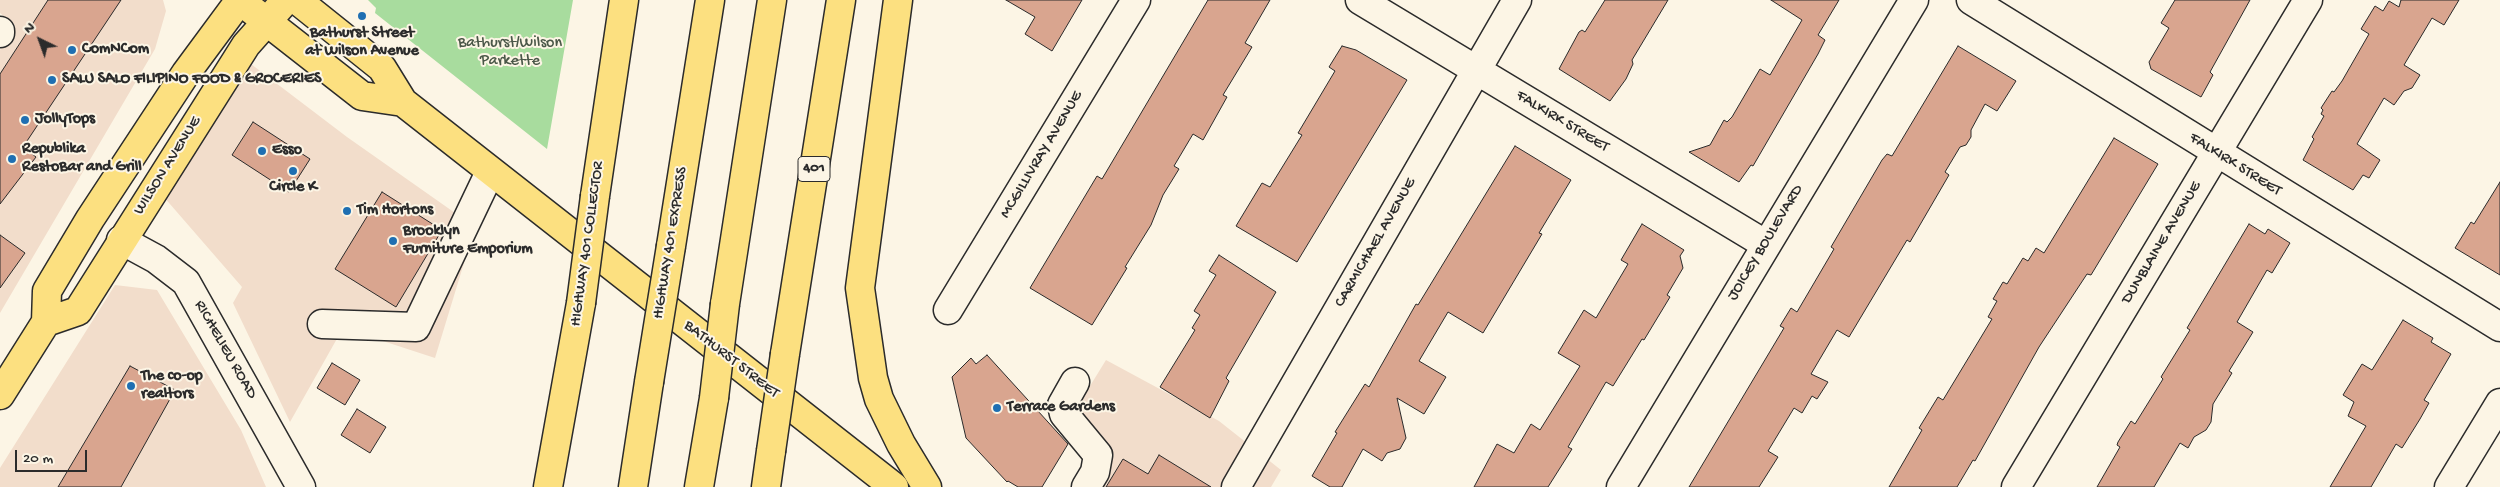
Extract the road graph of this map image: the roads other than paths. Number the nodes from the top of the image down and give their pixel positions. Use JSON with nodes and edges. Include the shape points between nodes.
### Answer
{"nodes":[{"id":1,"x":240,"y":0,"type":"edge"},
{"id":2,"x":286,"y":0,"type":"edge"},
{"id":3,"x":297,"y":0,"type":"edge"},
{"id":4,"x":624,"y":0,"type":"edge"},
{"id":5,"x":710,"y":0,"type":"edge"},
{"id":6,"x":772,"y":0,"type":"edge"},
{"id":7,"x":842,"y":0,"type":"edge"},
{"id":8,"x":898,"y":0,"type":"edge"},
{"id":9,"x":1136,"y":0,"type":"edge"},
{"id":10,"x":1360,"y":0,"type":"edge"},
{"id":11,"x":1517,"y":0,"type":"edge"},
{"id":12,"x":1914,"y":0,"type":"edge"},
{"id":13,"x":1971,"y":0,"type":"edge"},
{"id":14,"x":2308,"y":0,"type":"edge"},
{"id":15,"x":267,"y":22,"type":"junction"},
{"id":16,"x":1475,"y":70,"type":"junction"},
{"id":17,"x":403,"y":102,"type":"junction"},
{"id":18,"x":2216,"y":153,"type":"junction"},
{"id":19,"x":490,"y":172,"type":"junction"},
{"id":20,"x":121,"y":240,"type":"junction"},
{"id":21,"x":1765,"y":244,"type":"junction"},
{"id":22,"x":948,"y":310,"type":"dead end"},
{"id":23,"x":46,"y":322,"type":"junction"},
{"id":24,"x":322,"y":324,"type":"dead end"},
{"id":25,"x":2500,"y":327,"type":"edge"},
{"id":26,"x":1075,"y":382,"type":"dead end"},
{"id":27,"x":0,"y":395,"type":"edge"},
{"id":28,"x":2500,"y":403,"type":"edge"},
{"id":29,"x":302,"y":487,"type":"edge"},
{"id":30,"x":548,"y":487,"type":"edge"},
{"id":31,"x":633,"y":487,"type":"edge"},
{"id":32,"x":699,"y":487,"type":"edge"},
{"id":33,"x":766,"y":487,"type":"edge"},
{"id":34,"x":894,"y":487,"type":"edge"},
{"id":35,"x":927,"y":487,"type":"edge"},
{"id":36,"x":1086,"y":487,"type":"edge"},
{"id":37,"x":1236,"y":487,"type":"edge"},
{"id":38,"x":1620,"y":487,"type":"edge"},
{"id":39,"x":2016,"y":487,"type":"edge"},
{"id":40,"x":2449,"y":487,"type":"edge"}],
"edges":[{"from":1,"to":15,"type":"main road"},
{"from":1,"to":23,"type":"main road","via":[[186,72],[85,227],[47,291]]},
{"from":2,"to":15,"type":"main road","name":"WILSON AVENUE"},
{"from":3,"to":17,"type":"main road","name":"BATHURST STREET","via":[[382,68]]},
{"from":4,"to":30,"type":"main road","name":"HIGHWAY 401 COLLECTOR","bridge":true,"via":[[581,303]]},
{"from":5,"to":31,"type":"main road","name":"HIGHWAY 401 EXPRESS","bridge":true},
{"from":6,"to":32,"type":"main road","bridge":true},
{"from":7,"to":33,"type":"main road","number":"401","bridge":true},
{"from":8,"to":35,"type":"main road","via":[[860,288],[879,399]]},
{"from":9,"to":22,"type":"street","name":"MCGILLIVRAY AVENUE"},
{"from":10,"to":16,"type":"street","name":"FALKIRK STREET"},
{"from":11,"to":16,"type":"street","name":"CARMICHAEL AVENUE"},
{"from":12,"to":21,"type":"street","name":"JOICEY BOULEVARD"},
{"from":13,"to":18,"type":"street","name":"FALKIRK STREET"},
{"from":14,"to":18,"type":"street","name":"DUNBLAINE AVENUE"},
{"from":15,"to":17,"type":"main road","via":[[362,96]]},
{"from":15,"to":20,"type":"main road","name":"WILSON AVENUE","via":[[246,45]]},
{"from":16,"to":21,"type":"street","name":"FALKIRK STREET"},
{"from":16,"to":37,"type":"street","name":"CARMICHAEL AVENUE"},
{"from":17,"to":19,"type":"main road","name":"BATHURST STREET"},
{"from":18,"to":25,"type":"street","name":"FALKIRK STREET"},
{"from":18,"to":39,"type":"street","name":"DUNBLAINE AVENUE"},
{"from":19,"to":24,"type":"street","via":[[416,327]]},
{"from":19,"to":34,"type":"main road","name":"BATHURST STREET"},
{"from":20,"to":23,"type":"main road","name":"WILSON AVENUE","via":[[78,311]]},
{"from":20,"to":29,"type":"street","name":"RICHELIEU ROAD","via":[[156,259],[186,282]]},
{"from":21,"to":38,"type":"street","name":"JOICEY BOULEVARD"},
{"from":23,"to":27,"type":"main road"},
{"from":26,"to":36,"type":"street","via":[[1062,405],[1064,414],[1098,455],[1095,472]]},
{"from":28,"to":40,"type":"street"}]}
